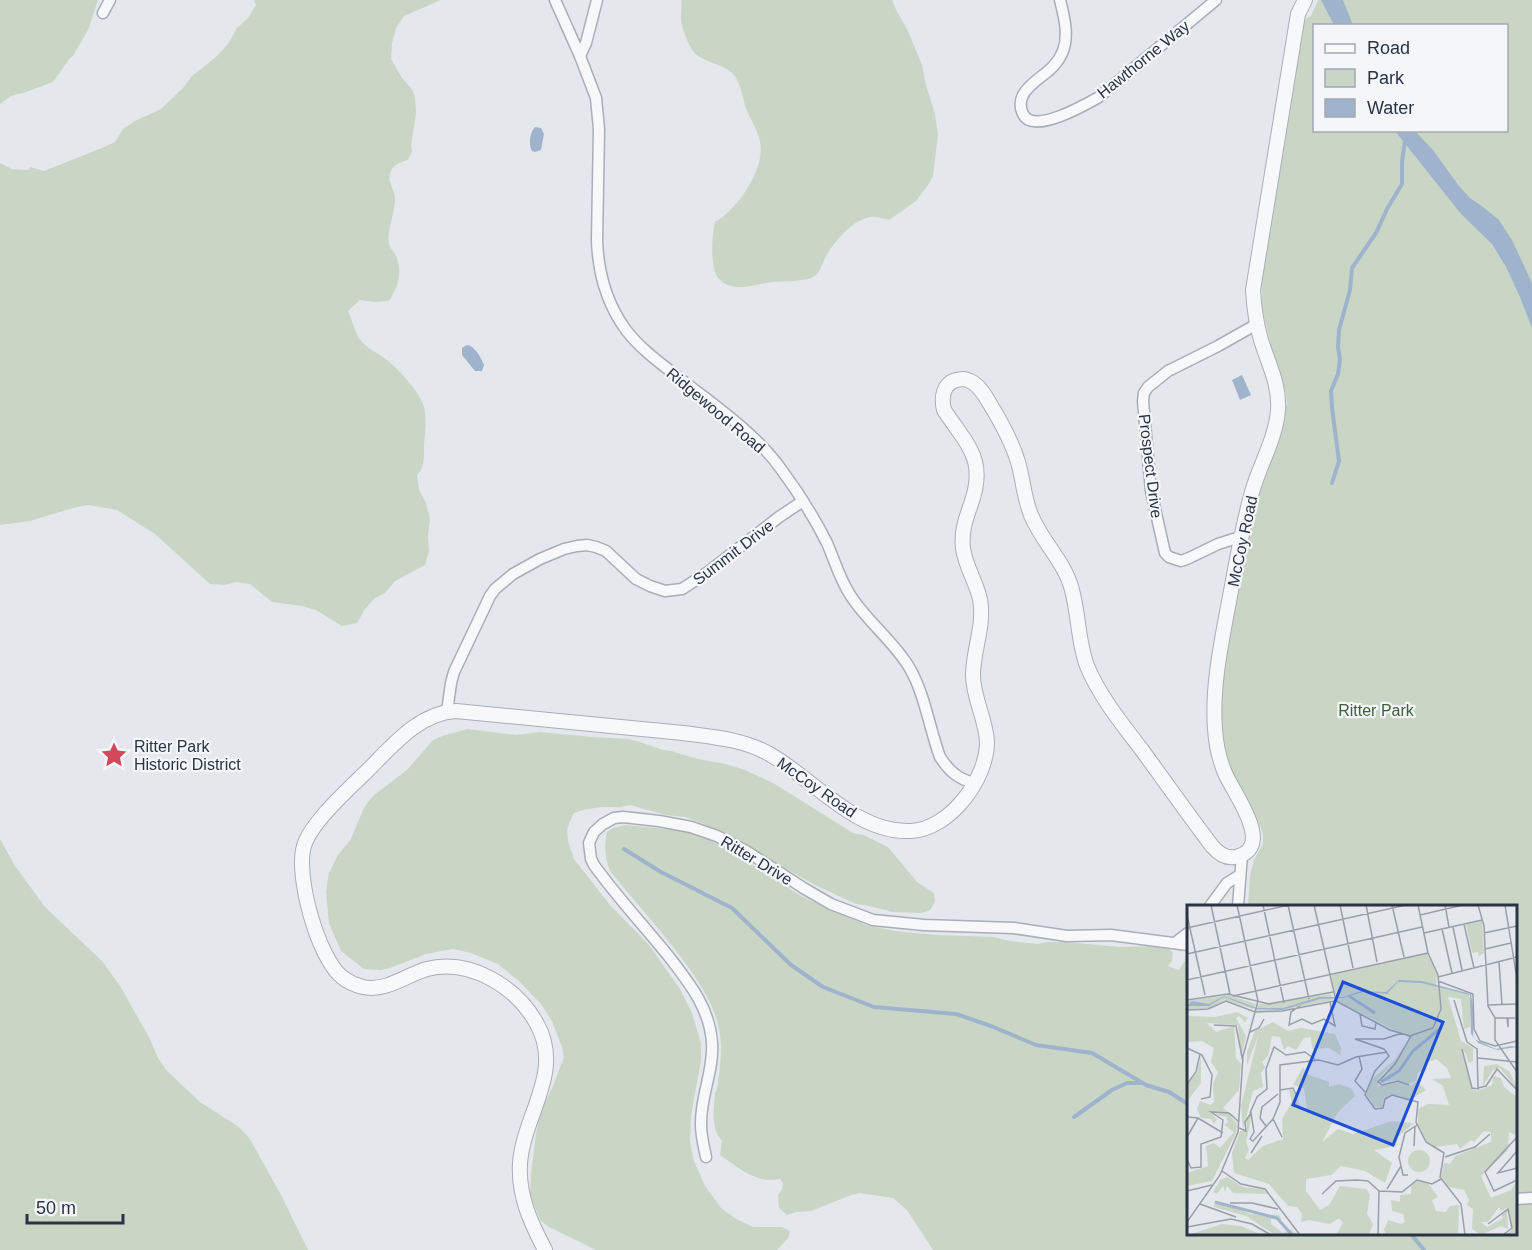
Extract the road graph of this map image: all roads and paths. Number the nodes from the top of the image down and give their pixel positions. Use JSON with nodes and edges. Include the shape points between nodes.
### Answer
{"nodes":[{"id":1,"x":110,"y":0,"type":"edge"},
{"id":2,"x":555,"y":0,"type":"edge"},
{"id":3,"x":597,"y":0,"type":"edge"},
{"id":4,"x":1060,"y":0,"type":"edge"},
{"id":5,"x":1216,"y":0,"type":"edge"},
{"id":6,"x":1300,"y":2,"type":"edge"},
{"id":7,"x":103,"y":13,"type":"dead end"},
{"id":8,"x":580,"y":56,"type":"junction"},
{"id":9,"x":1257,"y":324,"type":"junction"},
{"id":10,"x":803,"y":501,"type":"junction"},
{"id":11,"x":1240,"y":537,"type":"junction"},
{"id":12,"x":447,"y":712,"type":"junction"},
{"id":13,"x":974,"y":783,"type":"junction"},
{"id":14,"x":1242,"y":855,"type":"junction"},
{"id":15,"x":1240,"y":875,"type":"junction"},
{"id":16,"x":1211,"y":905,"type":"edge"},
{"id":17,"x":1238,"y":905,"type":"edge"},
{"id":18,"x":1187,"y":934,"type":"edge"},
{"id":19,"x":1175,"y":942,"type":"junction"},
{"id":20,"x":1187,"y":945,"type":"edge"},
{"id":21,"x":706,"y":1157,"type":"dead end"},
{"id":22,"x":1532,"y":1198,"type":"edge"},
{"id":23,"x":1517,"y":1199,"type":"edge"},
{"id":24,"x":545,"y":1250,"type":"edge"}],
"edges":[{"from":1,"to":7,"type":"street"},
{"from":2,"to":8,"type":"street","name":"Ridgewood Road"},
{"from":3,"to":8,"type":"street"},
{"from":4,"to":5,"type":"street","name":"Hawthorne Way","via":[[1064,48],[1055,66],[1028,88],[1021,101],[1024,116],[1036,122],[1099,97]]},
{"from":6,"to":9,"type":"street","name":"McCoy Road","via":[[1253,290]]},
{"from":8,"to":10,"type":"street","name":"Ridgewood Road","via":[[598,114],[598,257],[604,286],[617,315],[648,353],[760,443]]},
{"from":9,"to":11,"type":"street","name":"McCoy Road","via":[[1277,388],[1278,410]]},
{"from":9,"to":11,"type":"street","name":"Prospect Drive","via":[[1168,371],[1148,387],[1143,400],[1151,492],[1165,553],[1181,561]]},
{"from":10,"to":12,"type":"street","name":"Summit Drive","via":[[682,590],[665,591],[650,586],[636,579],[606,550],[586,545],[564,549],[519,570],[490,596],[454,672]]},
{"from":10,"to":13,"type":"street","name":"Ridgewood Road","via":[[857,606],[898,652],[915,679],[946,767]]},
{"from":11,"to":14,"type":"street","name":"McCoy Road","via":[[1214,714],[1221,765],[1253,831],[1253,843]]},
{"from":12,"to":13,"type":"street","name":"McCoy Road","via":[[739,742],[770,754],[849,812],[899,831],[917,831],[936,824],[958,806]]},
{"from":12,"to":24,"type":"street","name":"McCoy Road","via":[[409,731],[323,817],[304,844],[302,872],[321,945],[331,963],[351,984],[377,988],[442,966],[473,970],[502,986],[536,1022],[543,1034],[547,1060],[522,1147],[520,1181],[526,1212]]},
{"from":13,"to":14,"type":"street","name":"McCoy Road","via":[[983,764],[987,740],[973,678],[981,609],[963,538],[978,476],[969,447],[942,403],[945,388],[960,379],[977,386],[1009,439],[1031,516],[1068,579],[1083,653],[1100,692],[1217,852],[1228,857]]},
{"from":14,"to":15,"type":"street"},
{"from":15,"to":16,"type":"street","via":[[1227,883]]},
{"from":15,"to":17,"type":"street"},
{"from":18,"to":19,"type":"street"},
{"from":19,"to":20,"type":"street","name":"Ritter Drive"},
{"from":19,"to":21,"type":"street","name":"Ritter Drive","via":[[873,920],[831,904],[746,851],[706,832],[659,821],[623,817],[608,821],[594,832],[589,843],[594,865],[690,984],[706,1016],[713,1052],[700,1124]]},
{"from":22,"to":23,"type":"street"}]}
